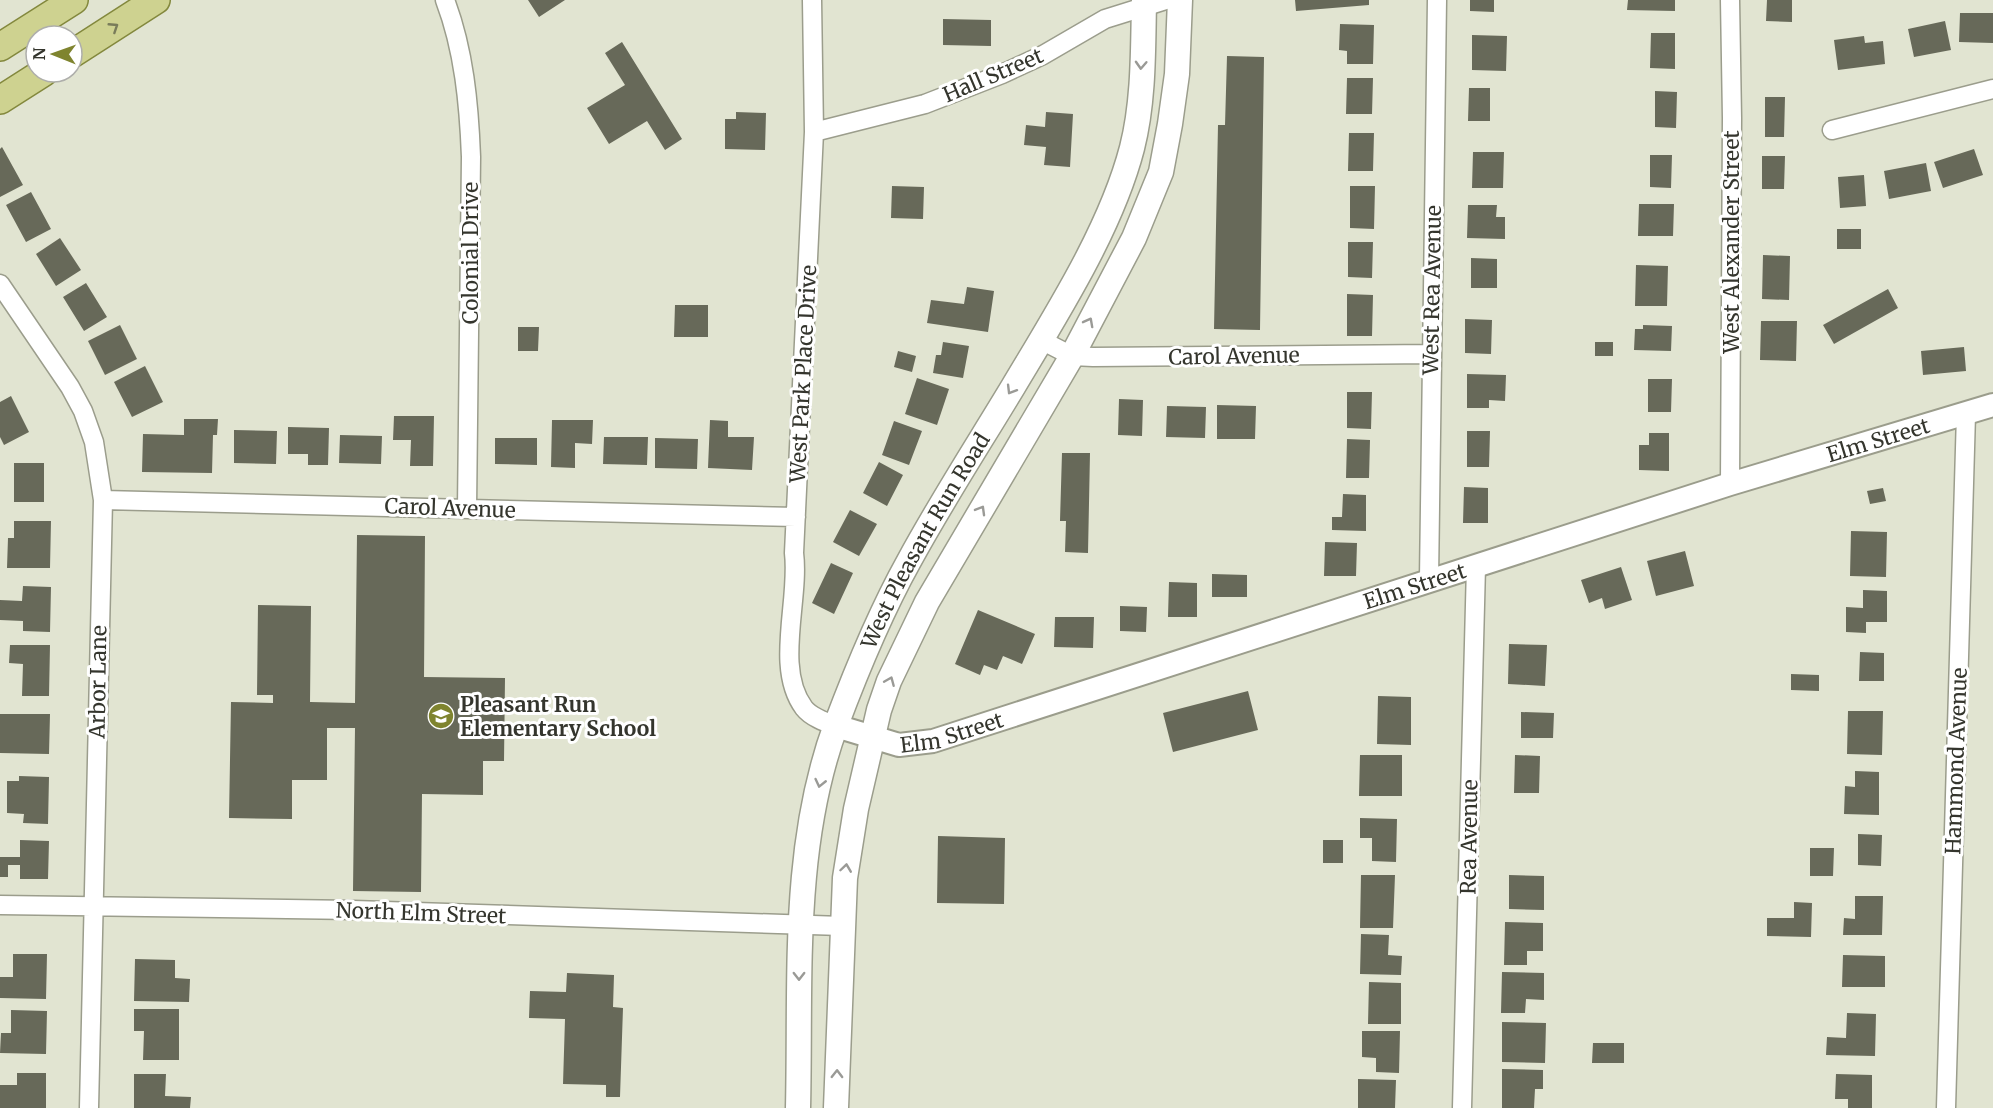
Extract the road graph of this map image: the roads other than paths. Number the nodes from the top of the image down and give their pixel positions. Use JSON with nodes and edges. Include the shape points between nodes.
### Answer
{"nodes":[{"id":1,"x":74,"y":0,"type":"edge"},
{"id":2,"x":445,"y":0,"type":"edge"},
{"id":3,"x":812,"y":0,"type":"edge"},
{"id":4,"x":1180,"y":0,"type":"edge"},
{"id":5,"x":1437,"y":0,"type":"edge"},
{"id":6,"x":1730,"y":0,"type":"edge"},
{"id":7,"x":1151,"y":2,"type":"edge"},
{"id":8,"x":146,"y":3,"type":"edge"},
{"id":9,"x":84,"y":46,"type":"edge"},
{"id":10,"x":0,"y":47,"type":"edge"},
{"id":11,"x":25,"y":84,"type":"edge"},
{"id":12,"x":1993,"y":89,"type":"edge"},
{"id":13,"x":0,"y":100,"type":"edge"},
{"id":14,"x":1832,"y":130,"type":"dead end"},
{"id":15,"x":814,"y":132,"type":"junction"},
{"id":16,"x":0,"y":284,"type":"edge"},
{"id":17,"x":1041,"y":340,"type":"junction"},
{"id":18,"x":1431,"y":354,"type":"junction"},
{"id":19,"x":1071,"y":356,"type":"junction"},
{"id":20,"x":1993,"y":405,"type":"edge"},
{"id":21,"x":1966,"y":414,"type":"junction"},
{"id":22,"x":1730,"y":484,"type":"junction"},
{"id":23,"x":103,"y":500,"type":"junction"},
{"id":24,"x":467,"y":509,"type":"junction"},
{"id":25,"x":796,"y":517,"type":"junction"},
{"id":26,"x":1476,"y":566,"type":"junction"},
{"id":27,"x":1429,"y":579,"type":"junction"},
{"id":28,"x":836,"y":726,"type":"junction"},
{"id":29,"x":871,"y":737,"type":"junction"},
{"id":30,"x":0,"y":905,"type":"edge"},
{"id":31,"x":93,"y":906,"type":"junction"},
{"id":32,"x":799,"y":925,"type":"junction"},
{"id":33,"x":842,"y":926,"type":"junction"},
{"id":34,"x":90,"y":1108,"type":"edge"},
{"id":35,"x":798,"y":1108,"type":"edge"},
{"id":36,"x":836,"y":1108,"type":"edge"},
{"id":37,"x":1462,"y":1108,"type":"edge"},
{"id":38,"x":1946,"y":1108,"type":"edge"}],
"edges":[{"from":1,"to":10,"type":"main road"},
{"from":2,"to":24,"type":"street","name":"Colonial Drive","via":[[468,101],[470,134]]},
{"from":3,"to":15,"type":"street","name":"West Park Place Drive"},
{"from":19,"to":4,"type":"main road","name":"West Pleasant Run Road","one_way":true,"via":[[1134,238],[1161,172],[1177,74]]},
{"from":5,"to":18,"type":"street","name":"West Rea Avenue"},
{"from":6,"to":22,"type":"street","name":"West Alexander Street"},
{"from":7,"to":15,"type":"street","name":"Hall Street","via":[[1105,19],[1002,74],[926,104]]},
{"from":7,"to":17,"type":"main road","name":"West Pleasant Run Road","one_way":true,"via":[[1140,102],[1119,189]]},
{"from":9,"to":8,"type":"main road","one_way":true},
{"from":11,"to":13,"type":"main road"},
{"from":12,"to":14,"type":"street"},
{"from":15,"to":25,"type":"street","name":"West Park Place Drive"},
{"from":16,"to":23,"type":"street","name":"Arbor Lane","via":[[83,411],[94,442]]},
{"from":17,"to":19,"type":"street","name":"Carol Avenue"},
{"from":17,"to":28,"type":"main road","name":"West Pleasant Run Road","one_way":true,"via":[[908,562]]},
{"from":18,"to":19,"type":"street","name":"Carol Avenue"},
{"from":18,"to":27,"type":"street","name":"West Rea Avenue"},
{"from":29,"to":19,"type":"main road","name":"West Pleasant Run Road","one_way":true,"via":[[889,681],[927,602]]},
{"from":20,"to":21,"type":"street","name":"Elm Street"},
{"from":21,"to":22,"type":"street","name":"Elm Street"},
{"from":21,"to":38,"type":"street","name":"Hammond Avenue"},
{"from":22,"to":26,"type":"street","name":"Elm Street"},
{"from":23,"to":24,"type":"street","name":"Carol Avenue"},
{"from":23,"to":31,"type":"street","name":"Arbor Lane"},
{"from":24,"to":25,"type":"street","name":"Carol Avenue"},
{"from":25,"to":28,"type":"street","name":"West Park Place Drive","via":[[790,679],[804,708]]},
{"from":26,"to":27,"type":"street","name":"Elm Street"},
{"from":26,"to":37,"type":"street","name":"Rea Avenue"},
{"from":27,"to":29,"type":"street","name":"Elm Street","via":[[933,741],[899,744]]},
{"from":28,"to":29,"type":"street","name":"Elm Street"},
{"from":28,"to":32,"type":"main road","name":"West Pleasant Run Road","one_way":true,"via":[[812,817]]},
{"from":33,"to":29,"type":"main road","name":"West Pleasant Run Road","one_way":true,"via":[[853,823]]},
{"from":30,"to":31,"type":"street","name":"North Elm Street"},
{"from":31,"to":32,"type":"street","name":"North Elm Street","via":[[354,910]]},
{"from":31,"to":34,"type":"street","name":"Arbor Lane"},
{"from":32,"to":33,"type":"street","name":"North Elm Street"},
{"from":32,"to":35,"type":"main road","name":"West Pleasant Run Road","one_way":true},
{"from":36,"to":33,"type":"main road","name":"West Pleasant Run Road","one_way":true}]}
